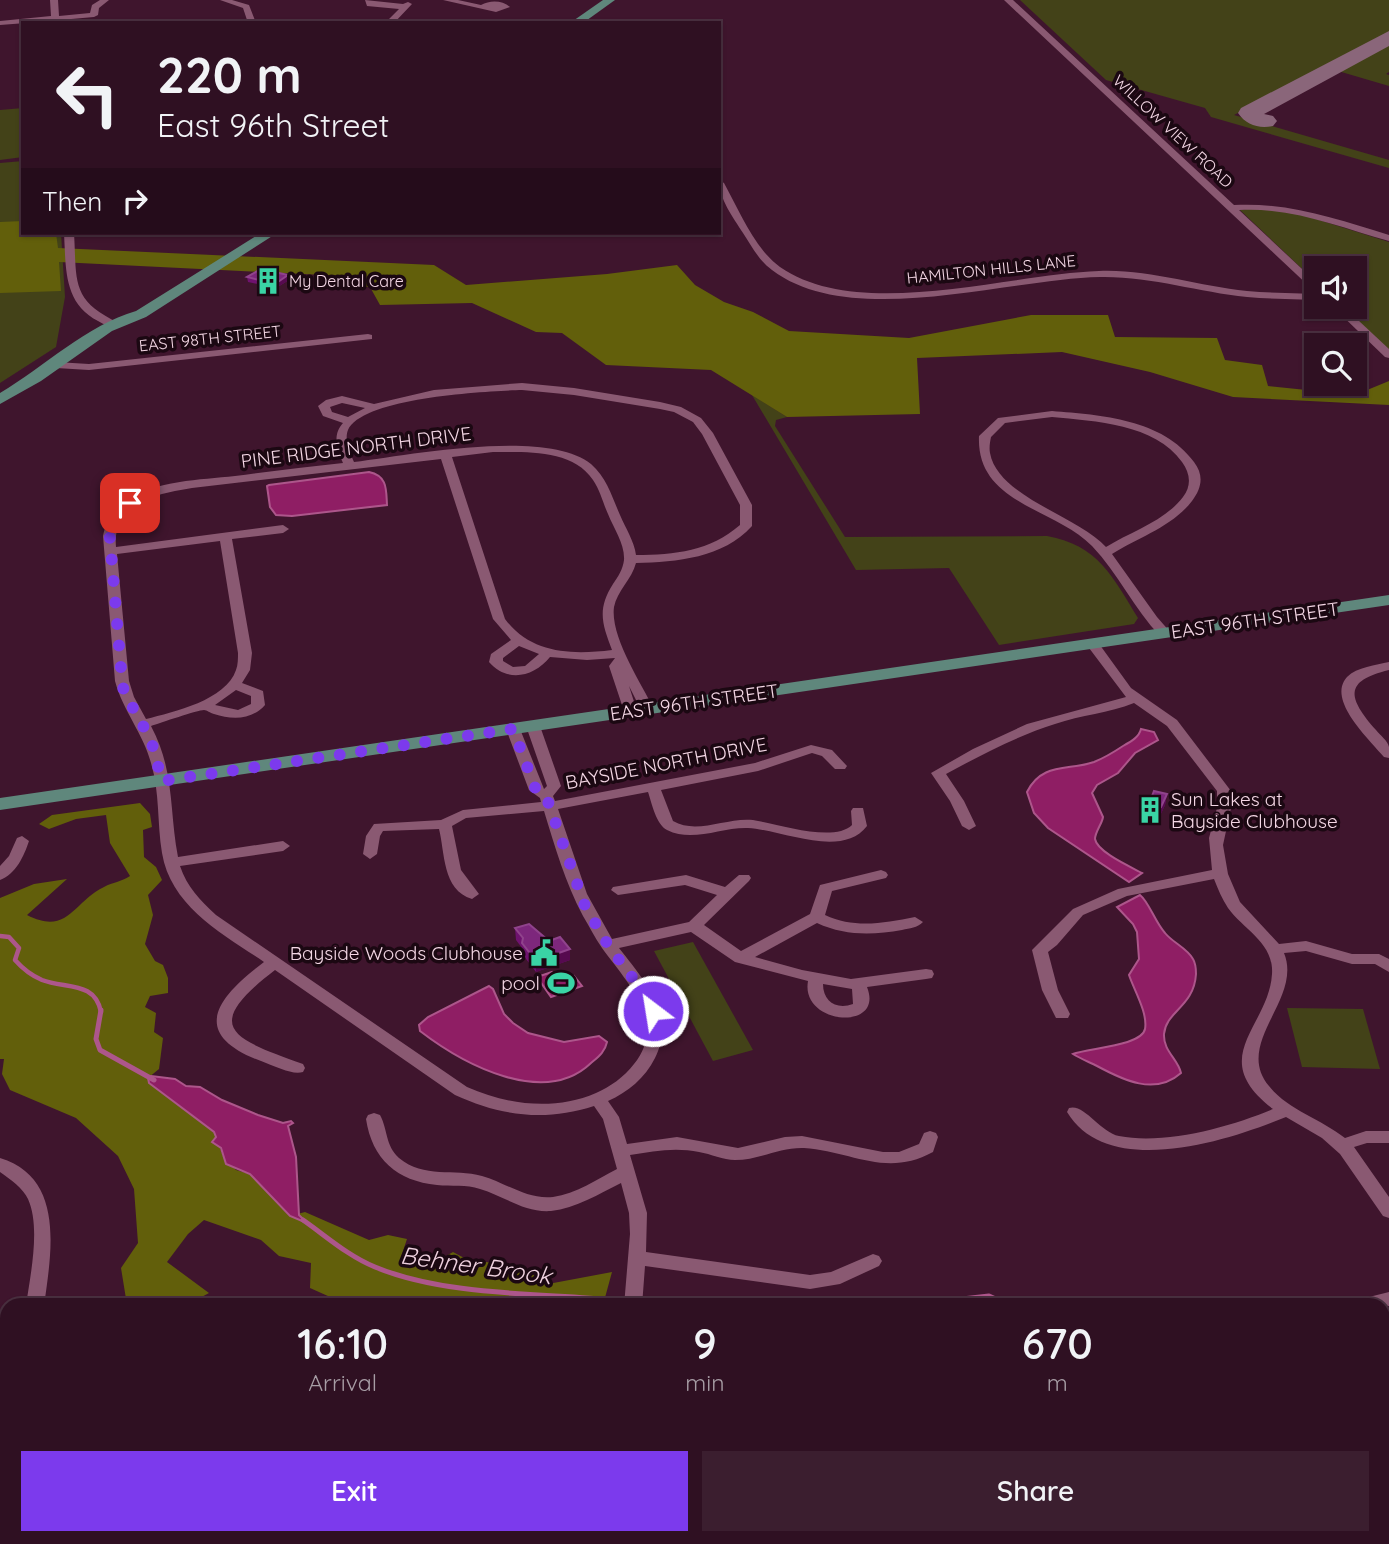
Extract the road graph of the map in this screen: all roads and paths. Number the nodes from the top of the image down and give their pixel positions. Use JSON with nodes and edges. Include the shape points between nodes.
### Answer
{"nodes":[{"id":1,"x":54,"y":0,"type":"edge"},
{"id":2,"x":105,"y":0,"type":"edge"},
{"id":3,"x":224,"y":0,"type":"edge"},
{"id":4,"x":369,"y":0,"type":"edge"},
{"id":5,"x":447,"y":0,"type":"edge"},
{"id":6,"x":610,"y":0,"type":"edge"},
{"id":7,"x":626,"y":0,"type":"edge"},
{"id":8,"x":1008,"y":0,"type":"edge"},
{"id":9,"x":409,"y":4,"type":"edge"},
{"id":10,"x":483,"y":8,"type":"dead end"},
{"id":11,"x":94,"y":15,"type":"junction"},
{"id":12,"x":56,"y":20,"type":"edge"},
{"id":13,"x":37,"y":21,"type":"edge"},
{"id":14,"x":98,"y":21,"type":"edge"},
{"id":15,"x":251,"y":21,"type":"edge"},
{"id":16,"x":391,"y":21,"type":"edge"},
{"id":17,"x":578,"y":21,"type":"edge"},
{"id":18,"x":594,"y":21,"type":"edge"},
{"id":19,"x":21,"y":22,"type":"edge"},
{"id":20,"x":0,"y":23,"type":"edge"},
{"id":21,"x":721,"y":186,"type":"edge"},
{"id":22,"x":1233,"y":208,"type":"junction"},
{"id":23,"x":69,"y":235,"type":"edge"},
{"id":24,"x":247,"y":235,"type":"edge"},
{"id":25,"x":267,"y":235,"type":"edge"},
{"id":26,"x":1389,"y":238,"type":"edge"},
{"id":27,"x":1304,"y":276,"type":"edge"},
{"id":28,"x":1304,"y":296,"type":"edge"},
{"id":29,"x":1351,"y":319,"type":"edge"},
{"id":30,"x":121,"y":321,"type":"junction"},
{"id":31,"x":368,"y":337,"type":"dead end"},
{"id":32,"x":1389,"y":355,"type":"edge"},
{"id":33,"x":55,"y":365,"type":"junction"},
{"id":34,"x":0,"y":399,"type":"edge"},
{"id":35,"x":372,"y":407,"type":"junction"},
{"id":36,"x":349,"y":421,"type":"junction"},
{"id":37,"x":445,"y":454,"type":"junction"},
{"id":38,"x":349,"y":465,"type":"junction"},
{"id":39,"x":283,"y":529,"type":"dead end"},
{"id":40,"x":225,"y":536,"type":"junction"},
{"id":41,"x":110,"y":551,"type":"junction"},
{"id":42,"x":1105,"y":553,"type":"junction"},
{"id":43,"x":631,"y":559,"type":"junction"},
{"id":44,"x":1389,"y":600,"type":"edge"},
{"id":45,"x":1165,"y":633,"type":"junction"},
{"id":46,"x":518,"y":641,"type":"junction"},
{"id":47,"x":1092,"y":644,"type":"junction"},
{"id":48,"x":547,"y":653,"type":"junction"},
{"id":49,"x":621,"y":655,"type":"junction"},
{"id":50,"x":1389,"y":666,"type":"edge"},
{"id":51,"x":234,"y":685,"type":"junction"},
{"id":52,"x":1135,"y":698,"type":"junction"},
{"id":53,"x":204,"y":705,"type":"junction"},
{"id":54,"x":639,"y":710,"type":"junction"},
{"id":55,"x":142,"y":724,"type":"junction"},
{"id":56,"x":533,"y":726,"type":"junction"},
{"id":57,"x":513,"y":729,"type":"junction"},
{"id":58,"x":1389,"y":754,"type":"edge"},
{"id":59,"x":840,"y":766,"type":"dead end"},
{"id":60,"x":162,"y":781,"type":"junction"},
{"id":61,"x":653,"y":787,"type":"junction"},
{"id":62,"x":548,"y":801,"type":"junction"},
{"id":63,"x":0,"y":804,"type":"edge"},
{"id":64,"x":858,"y":811,"type":"dead end"},
{"id":65,"x":443,"y":824,"type":"junction"},
{"id":66,"x":969,"y":826,"type":"dead end"},
{"id":67,"x":22,"y":841,"type":"dead end"},
{"id":68,"x":283,"y":846,"type":"dead end"},
{"id":69,"x":370,"y":854,"type":"dead end"},
{"id":70,"x":172,"y":863,"type":"junction"},
{"id":71,"x":1221,"y":873,"type":"junction"},
{"id":72,"x":0,"y":875,"type":"edge"},
{"id":73,"x":881,"y":875,"type":"dead end"},
{"id":74,"x":744,"y":878,"type":"dead end"},
{"id":75,"x":618,"y":890,"type":"dead end"},
{"id":76,"x":727,"y":892,"type":"junction"},
{"id":77,"x":472,"y":894,"type":"dead end"},
{"id":78,"x":817,"y":918,"type":"junction"},
{"id":79,"x":915,"y":922,"type":"dead end"},
{"id":80,"x":694,"y":926,"type":"junction"},
{"id":81,"x":608,"y":945,"type":"junction"},
{"id":82,"x":1275,"y":949,"type":"junction"},
{"id":83,"x":740,"y":958,"type":"junction"},
{"id":84,"x":275,"y":962,"type":"junction"},
{"id":85,"x":1389,"y":967,"type":"edge"},
{"id":86,"x":926,"y":974,"type":"dead end"},
{"id":87,"x":816,"y":978,"type":"junction"},
{"id":88,"x":856,"y":983,"type":"junction"},
{"id":89,"x":1062,"y":1014,"type":"dead end"},
{"id":90,"x":297,"y":1068,"type":"dead end"},
{"id":91,"x":598,"y":1100,"type":"junction"},
{"id":92,"x":1287,"y":1110,"type":"junction"},
{"id":93,"x":1075,"y":1112,"type":"dead end"},
{"id":94,"x":374,"y":1119,"type":"dead end"},
{"id":95,"x":930,"y":1137,"type":"dead end"},
{"id":96,"x":1389,"y":1137,"type":"edge"},
{"id":97,"x":1342,"y":1145,"type":"junction"},
{"id":98,"x":621,"y":1151,"type":"junction"},
{"id":99,"x":0,"y":1164,"type":"edge"},
{"id":100,"x":627,"y":1172,"type":"junction"},
{"id":101,"x":1389,"y":1211,"type":"edge"},
{"id":102,"x":637,"y":1258,"type":"junction"},
{"id":103,"x":873,"y":1261,"type":"dead end"},
{"id":104,"x":36,"y":1298,"type":"edge"},
{"id":105,"x":634,"y":1298,"type":"edge"}],
"edges":[{"from":1,"to":12,"type":"street"},
{"from":2,"to":11,"type":"street","via":[[95,6]]},
{"from":3,"to":15,"type":"street","via":[[246,7]]},
{"from":4,"to":9,"type":"street","via":[[370,4]]},
{"from":5,"to":10,"type":"street"},
{"from":6,"to":17,"type":"main road"},
{"from":7,"to":18,"type":"main road"},
{"from":8,"to":22,"type":"street","name":"WILLOW VIEW ROAD"},
{"from":9,"to":16,"type":"street"},
{"from":11,"to":12,"type":"street"},
{"from":11,"to":14,"type":"street"},
{"from":12,"to":13,"type":"street"},
{"from":19,"to":20,"type":"street"},
{"from":21,"to":28,"type":"street","name":"HAMILTON HILLS LANE","via":[[775,268],[828,291],[893,295],[1108,274],[1246,294]]},
{"from":22,"to":26,"type":"street","via":[[1293,210]]},
{"from":22,"to":27,"type":"street","name":"WILLOW VIEW ROAD"},
{"from":23,"to":30,"type":"street","via":[[75,295],[88,313]]},
{"from":24,"to":30,"type":"main road","via":[[127,311]]},
{"from":25,"to":30,"type":"main road","via":[[141,314]]},
{"from":29,"to":32,"type":"street"},
{"from":30,"to":33,"type":"main road"},
{"from":31,"to":33,"type":"street","name":"EAST 98TH STREET","via":[[89,368]]},
{"from":33,"to":34,"type":"main road"},
{"from":35,"to":36,"type":"street"},
{"from":35,"to":36,"type":"street","via":[[345,399],[324,406],[327,414]]},
{"from":35,"to":43,"type":"street","via":[[417,397],[531,387],[668,407],[688,414],[697,420],[746,505],[746,526],[722,546],[705,551]]},
{"from":36,"to":38,"type":"street","via":[[342,431]]},
{"from":37,"to":38,"type":"street","name":"PINE RIDGE NORTH DRIVE"},
{"from":37,"to":43,"type":"street","name":"PINE RIDGE NORTH DRIVE","via":[[522,448],[573,459],[596,475]]},
{"from":37,"to":46,"type":"street","via":[[499,619]]},
{"from":38,"to":41,"type":"street","name":"PINE RIDGE NORTH DRIVE","via":[[192,484],[144,496],[112,520]]},
{"from":39,"to":40,"type":"street"},
{"from":40,"to":41,"type":"street"},
{"from":40,"to":51,"type":"street","via":[[245,653],[245,669]]},
{"from":41,"to":55,"type":"street","via":[[124,692]]},
{"from":42,"to":42,"type":"street","via":[[1086,535],[1033,507],[1006,485],[985,451],[988,431],[1002,420],[1018,416],[1086,417],[1151,433],[1184,455],[1196,477],[1186,502]]},
{"from":42,"to":45,"type":"street"},
{"from":43,"to":49,"type":"street","via":[[608,612]]},
{"from":44,"to":45,"type":"main road","name":"EAST 96TH STREET"},
{"from":45,"to":47,"type":"main road","name":"EAST 96TH STREET"},
{"from":46,"to":48,"type":"street"},
{"from":46,"to":48,"type":"street","via":[[496,657],[503,668],[530,670]]},
{"from":47,"to":52,"type":"street"},
{"from":47,"to":54,"type":"main road","name":"EAST 96TH STREET"},
{"from":48,"to":49,"type":"street"},
{"from":49,"to":54,"type":"street","via":[[616,666]]},
{"from":50,"to":58,"type":"street","via":[[1355,677],[1346,689],[1348,704]]},
{"from":51,"to":53,"type":"street"},
{"from":51,"to":53,"type":"street","via":[[258,694],[258,705],[232,715]]},
{"from":52,"to":66,"type":"street","via":[[1007,737],[938,773]]},
{"from":52,"to":71,"type":"street","via":[[1167,718],[1221,786],[1226,799],[1216,849]]},
{"from":53,"to":55,"type":"street"},
{"from":54,"to":56,"type":"main road","name":"EAST 96TH STREET"},
{"from":55,"to":60,"type":"street"},
{"from":56,"to":57,"type":"main road","name":"EAST 96TH STREET"},
{"from":56,"to":62,"type":"street","via":[[555,786]]},
{"from":57,"to":60,"type":"main road","name":"EAST 96TH STREET"},
{"from":57,"to":62,"type":"street","via":[[536,790]]},
{"from":59,"to":61,"type":"street","name":"BAYSIDE NORTH DRIVE","via":[[823,751],[804,750],[758,767]]},
{"from":60,"to":63,"type":"main road","name":"EAST 96TH STREET"},
{"from":60,"to":70,"type":"street"},
{"from":61,"to":62,"type":"street","name":"BAYSIDE NORTH DRIVE"},
{"from":61,"to":64,"type":"street","via":[[667,824],[681,830],[752,824],[809,836],[843,837],[859,826]]},
{"from":62,"to":65,"type":"street","name":"BAYSIDE NORTH DRIVE","via":[[463,814]]},
{"from":62,"to":81,"type":"street","via":[[581,897]]},
{"from":65,"to":69,"type":"street","name":"BAYSIDE NORTH DRIVE","via":[[379,827]]},
{"from":65,"to":77,"type":"street","via":[[457,877]]},
{"from":67,"to":72,"type":"street","via":[[16,858]]},
{"from":68,"to":70,"type":"street"},
{"from":70,"to":84,"type":"street","via":[[180,885],[194,903]]},
{"from":71,"to":82,"type":"street","via":[[1233,904]]},
{"from":71,"to":89,"type":"street","via":[[1131,889],[1073,915],[1040,950],[1050,990]]},
{"from":73,"to":78,"type":"street","via":[[825,888]]},
{"from":74,"to":76,"type":"street"},
{"from":75,"to":76,"type":"street","via":[[674,880],[699,882]]},
{"from":76,"to":80,"type":"street"},
{"from":78,"to":79,"type":"street","via":[[862,931]]},
{"from":78,"to":83,"type":"street"},
{"from":80,"to":81,"type":"street"},
{"from":80,"to":83,"type":"street"},
{"from":81,"to":91,"type":"street","via":[[649,1001],[655,1032],[648,1058],[639,1070]]},
{"from":82,"to":85,"type":"street","via":[[1306,946],[1352,959],[1380,959]]},
{"from":82,"to":92,"type":"street","via":[[1280,980],[1253,1043],[1250,1062],[1261,1089]]},
{"from":83,"to":87,"type":"street"},
{"from":84,"to":90,"type":"street","via":[[235,996],[226,1010],[226,1028],[242,1045]]},
{"from":84,"to":91,"type":"street","via":[[472,1097],[527,1111]]},
{"from":86,"to":88,"type":"street"},
{"from":87,"to":88,"type":"street"},
{"from":87,"to":88,"type":"street","via":[[817,1000],[840,1012],[856,1011],[860,1006]]},
{"from":91,"to":98,"type":"street","via":[[611,1117]]},
{"from":92,"to":93,"type":"street","via":[[1247,1126],[1142,1145],[1103,1137]]},
{"from":92,"to":97,"type":"street"},
{"from":94,"to":100,"type":"street","via":[[383,1153],[405,1171],[436,1179],[478,1181],[534,1203],[565,1202]]},
{"from":95,"to":98,"type":"street","via":[[927,1148],[907,1158],[802,1142],[738,1154],[677,1143]]},
{"from":96,"to":97,"type":"street"},
{"from":97,"to":101,"type":"street"},
{"from":98,"to":100,"type":"street"},
{"from":99,"to":104,"type":"street","via":[[25,1182],[40,1208]]},
{"from":100,"to":102,"type":"street","via":[[639,1221]]},
{"from":102,"to":103,"type":"street","via":[[810,1282],[834,1279]]},
{"from":102,"to":105,"type":"street"}]}
